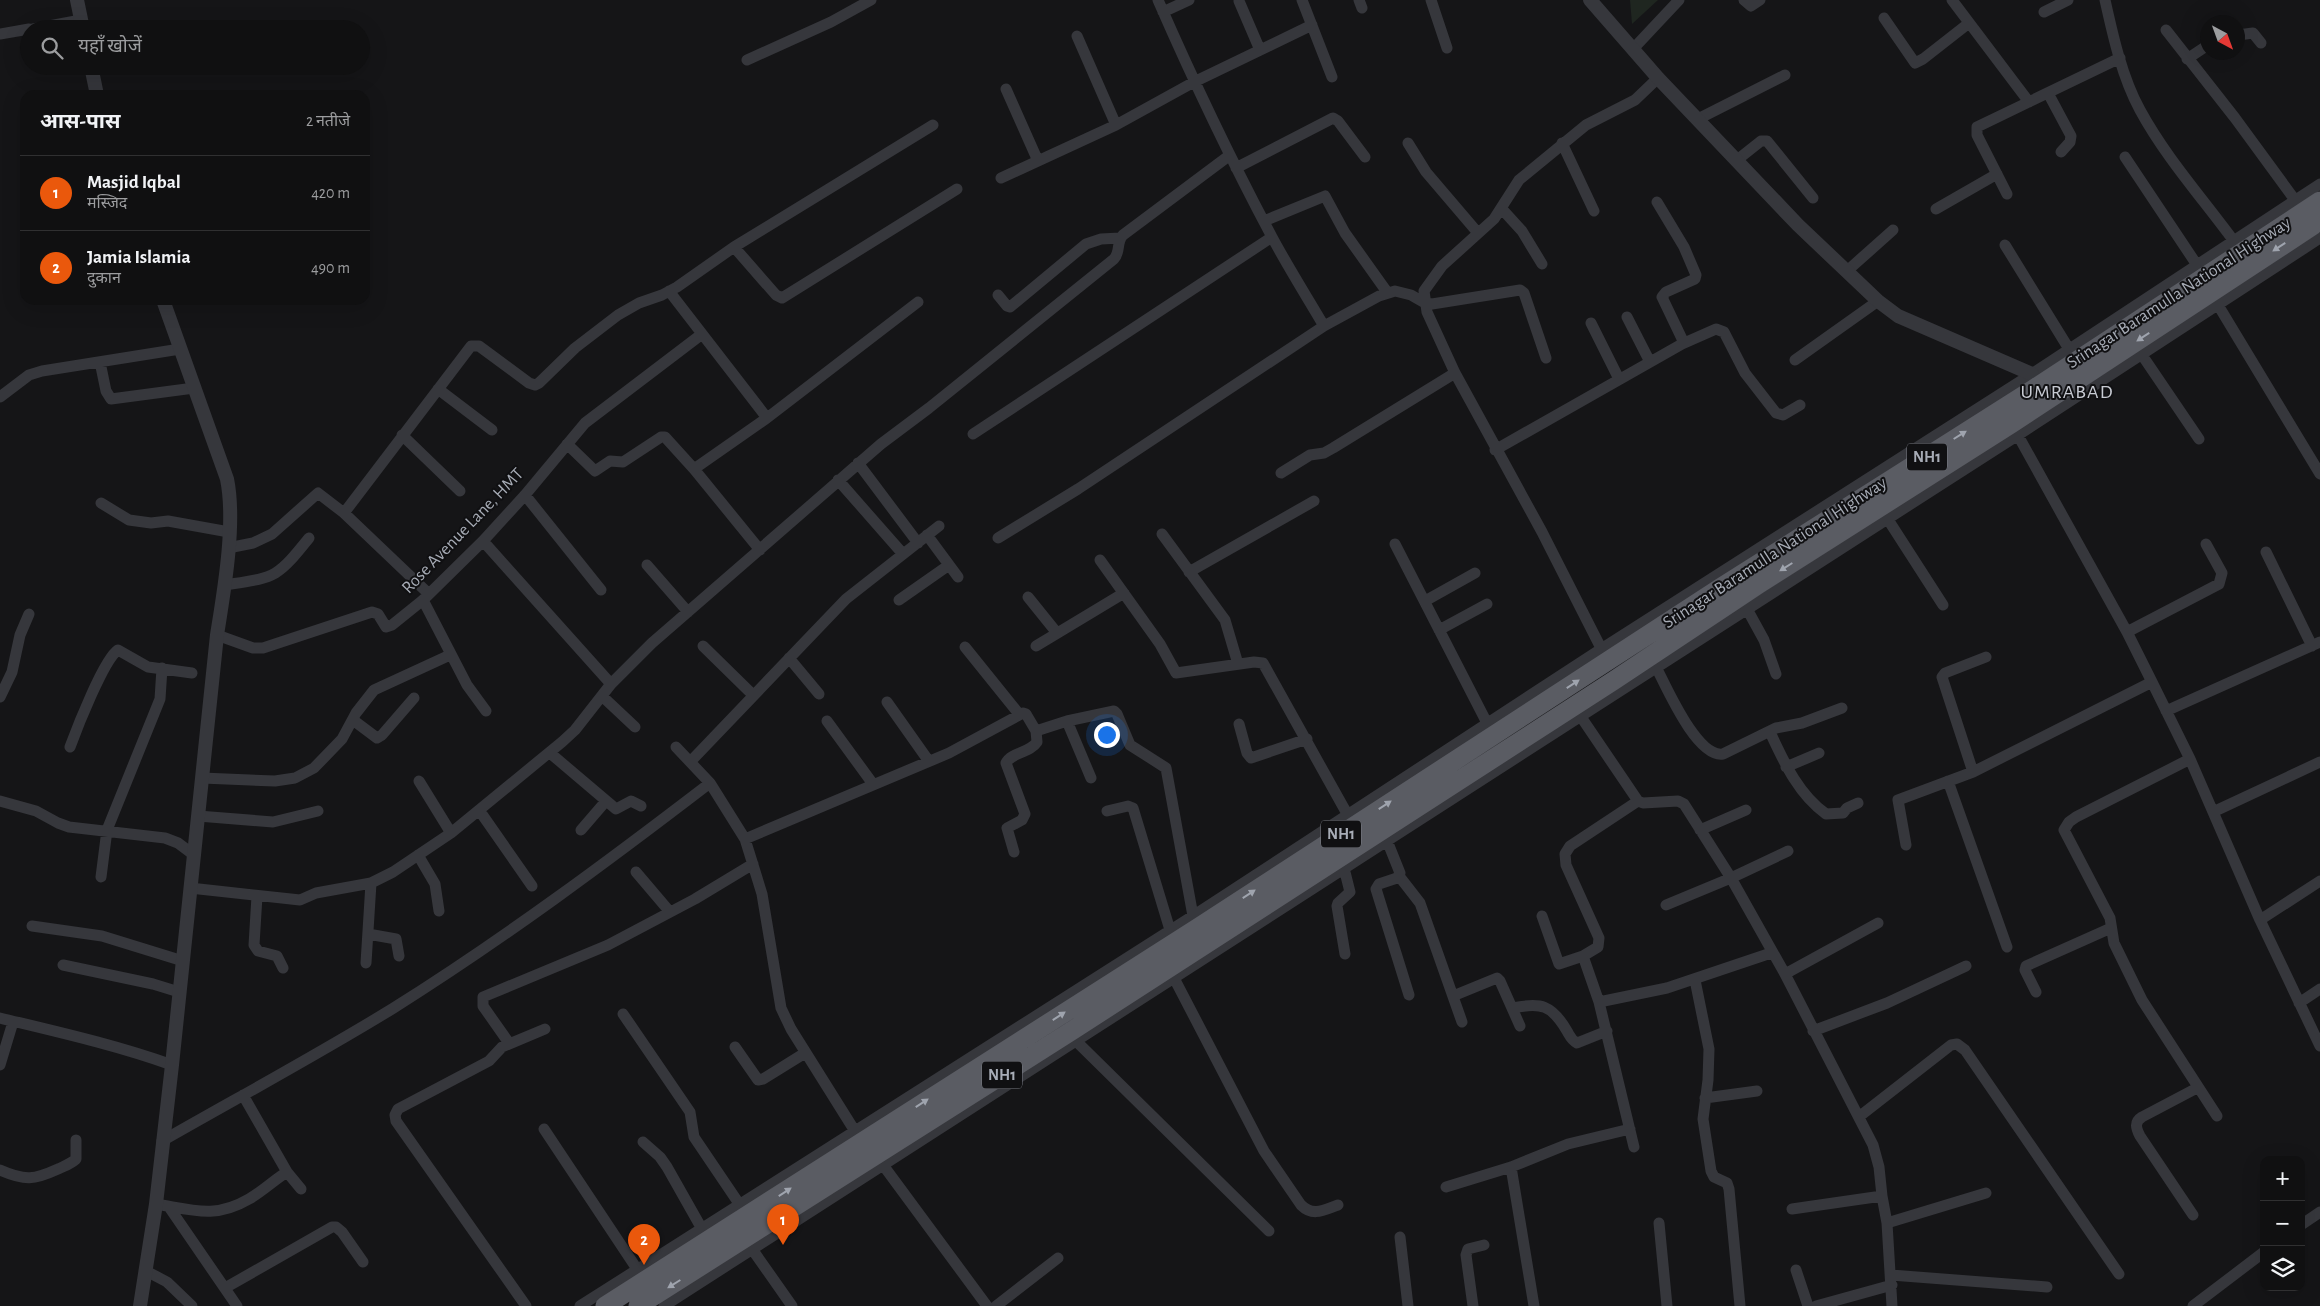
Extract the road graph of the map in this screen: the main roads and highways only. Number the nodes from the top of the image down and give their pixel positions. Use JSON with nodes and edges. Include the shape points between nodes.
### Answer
{"nodes":[{"id":1,"x":2320,"y":201,"type":"edge"},
{"id":2,"x":2320,"y":221,"type":"edge"},
{"id":3,"x":1161,"y":970,"type":"junction"},
{"id":4,"x":605,"y":1306,"type":"edge"},
{"id":5,"x":638,"y":1306,"type":"edge"}],
"edges":[{"from":3,"to":1,"type":"highway","name":"Srinagar Baramulla National Highway","number":"NH1","one_way":true,"via":[[1308,848],[1350,820],[1532,710],[1604,655],[2273,222]]},
{"from":2,"to":3,"type":"highway","number":"NH1","one_way":true,"via":[[2214,299],[2014,430],[1759,584],[1577,711],[1385,834]]},
{"from":4,"to":3,"type":"highway","number":"NH1","one_way":true,"via":[[641,1275],[858,1137]]},
{"from":3,"to":5,"type":"highway","number":"NH1","one_way":true}]}
